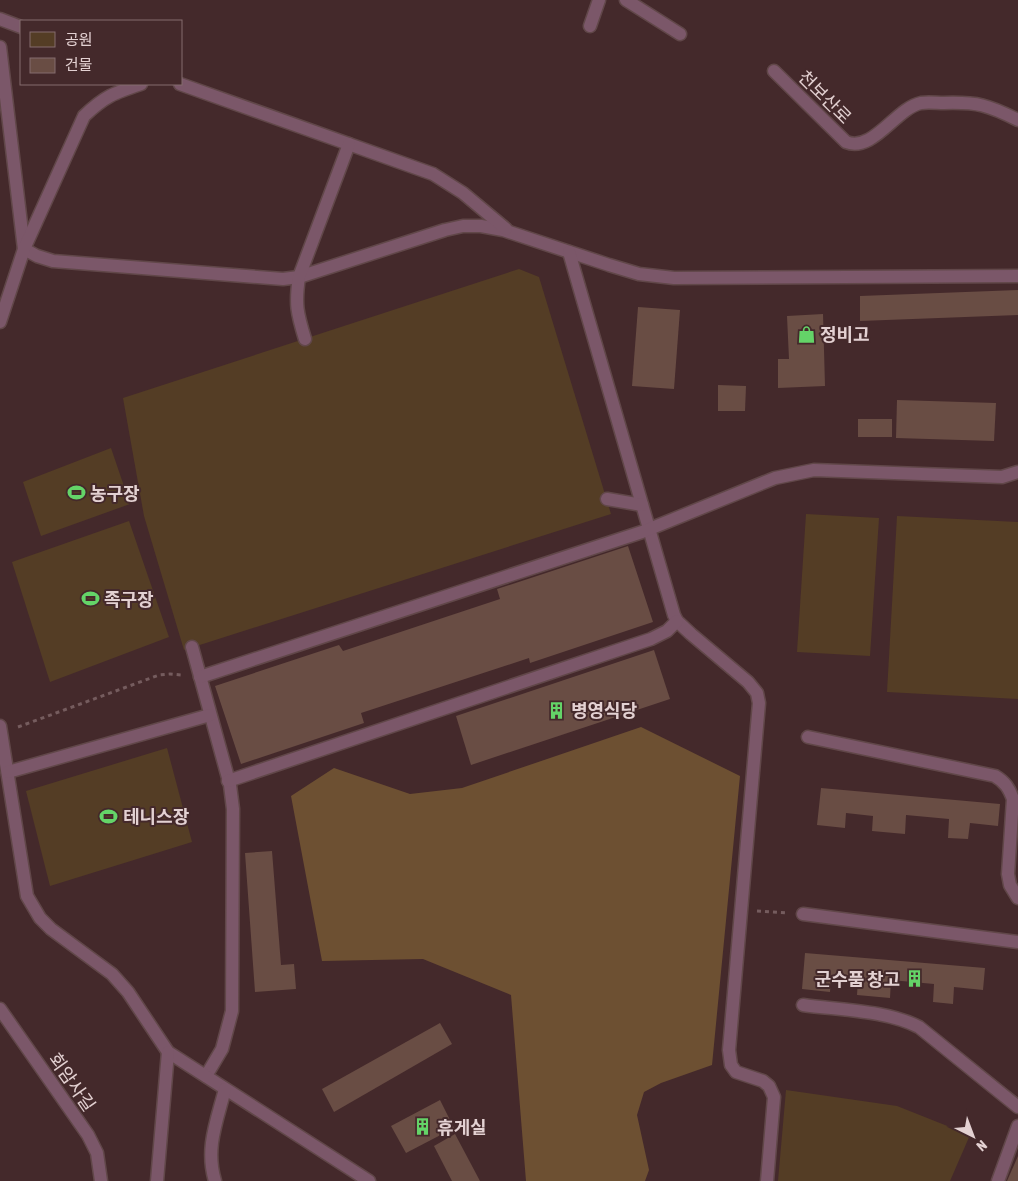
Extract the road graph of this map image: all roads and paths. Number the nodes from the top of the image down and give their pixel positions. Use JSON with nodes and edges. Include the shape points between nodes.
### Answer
{"nodes":[{"id":1,"x":598,"y":0,"type":"edge"},
{"id":2,"x":626,"y":0,"type":"edge"},
{"id":3,"x":0,"y":19,"type":"edge"},
{"id":4,"x":590,"y":26,"type":"dead end"},
{"id":5,"x":20,"y":27,"type":"edge"},
{"id":6,"x":680,"y":34,"type":"dead end"},
{"id":7,"x":0,"y":47,"type":"edge"},
{"id":8,"x":774,"y":71,"type":"dead end"},
{"id":9,"x":138,"y":85,"type":"edge"},
{"id":10,"x":182,"y":85,"type":"edge"},
{"id":11,"x":1018,"y":120,"type":"edge"},
{"id":12,"x":350,"y":144,"type":"junction"},
{"id":13,"x":509,"y":232,"type":"junction"},
{"id":14,"x":24,"y":249,"type":"junction"},
{"id":15,"x":569,"y":252,"type":"junction"},
{"id":16,"x":1018,"y":276,"type":"edge"},
{"id":17,"x":299,"y":277,"type":"junction"},
{"id":18,"x":0,"y":322,"type":"edge"},
{"id":19,"x":305,"y":338,"type":"dead end"},
{"id":20,"x":1018,"y":472,"type":"edge"},
{"id":21,"x":606,"y":499,"type":"dead end"},
{"id":22,"x":642,"y":505,"type":"junction"},
{"id":23,"x":649,"y":528,"type":"junction"},
{"id":24,"x":677,"y":621,"type":"junction"},
{"id":25,"x":192,"y":648,"type":"dead end"},
{"id":26,"x":200,"y":677,"type":"junction"},
{"id":27,"x":210,"y":715,"type":"junction"},
{"id":28,"x":1,"y":729,"type":"edge"},
{"id":29,"x":808,"y":737,"type":"dead end"},
{"id":30,"x":8,"y":772,"type":"junction"},
{"id":31,"x":228,"y":781,"type":"junction"},
{"id":32,"x":1018,"y":898,"type":"edge"},
{"id":33,"x":804,"y":914,"type":"dead end"},
{"id":34,"x":1018,"y":942,"type":"edge"},
{"id":35,"x":802,"y":1005,"type":"dead end"},
{"id":36,"x":0,"y":1009,"type":"edge"},
{"id":37,"x":168,"y":1052,"type":"junction"},
{"id":38,"x":206,"y":1076,"type":"junction"},
{"id":39,"x":226,"y":1089,"type":"junction"},
{"id":40,"x":1018,"y":1107,"type":"edge"},
{"id":41,"x":1018,"y":1126,"type":"edge"},
{"id":42,"x":101,"y":1181,"type":"edge"},
{"id":43,"x":157,"y":1181,"type":"edge"},
{"id":44,"x":215,"y":1181,"type":"edge"},
{"id":45,"x":369,"y":1181,"type":"edge"},
{"id":46,"x":767,"y":1181,"type":"edge"},
{"id":47,"x":998,"y":1181,"type":"edge"}],
"edges":[{"from":1,"to":4,"type":"lane"},
{"from":2,"to":6,"type":"lane"},
{"from":3,"to":5,"type":"lane"},
{"from":7,"to":14,"type":"lane"},
{"from":8,"to":11,"type":"lane","name":"천보산로","via":[[851,144],[867,140],[921,103],[976,103]]},
{"from":9,"to":14,"type":"lane","via":[[100,101],[84,116]]},
{"from":10,"to":12,"type":"lane"},
{"from":12,"to":13,"type":"lane","via":[[432,174],[463,193]]},
{"from":12,"to":17,"type":"lane"},
{"from":13,"to":15,"type":"lane"},
{"from":13,"to":17,"type":"lane","via":[[463,226]]},
{"from":14,"to":17,"type":"lane","via":[[53,261],[283,279]]},
{"from":14,"to":18,"type":"lane"},
{"from":15,"to":16,"type":"lane","via":[[639,274],[674,278]]},
{"from":15,"to":22,"type":"lane"},
{"from":17,"to":19,"type":"lane","via":[[297,312]]},
{"from":20,"to":23,"type":"lane","via":[[1002,477],[814,470],[775,478]]},
{"from":21,"to":22,"type":"lane"},
{"from":22,"to":23,"type":"lane"},
{"from":23,"to":24,"type":"lane"},
{"from":23,"to":26,"type":"lane"},
{"from":24,"to":31,"type":"lane","via":[[652,639]]},
{"from":24,"to":46,"type":"lane","via":[[748,682],[759,703],[729,1050],[731,1065],[736,1072],[763,1081],[774,1097]]},
{"from":25,"to":26,"type":"lane"},
{"from":26,"to":27,"type":"lane"},
{"from":26,"to":28,"type":"path","via":[[159,675]]},
{"from":27,"to":30,"type":"lane"},
{"from":27,"to":31,"type":"lane"},
{"from":28,"to":30,"type":"lane"},
{"from":29,"to":32,"type":"lane","via":[[995,776],[1003,782],[1013,799],[1008,874]]},
{"from":30,"to":37,"type":"lane","via":[[27,896],[33,908],[51,930],[112,974]]},
{"from":31,"to":38,"type":"lane","via":[[233,809],[232,1011],[222,1049]]},
{"from":33,"to":34,"type":"lane"},
{"from":35,"to":40,"type":"lane","via":[[907,1020]]},
{"from":36,"to":42,"type":"lane","name":"회암사길","via":[[88,1135],[97,1153]]},
{"from":37,"to":38,"type":"lane"},
{"from":37,"to":43,"type":"lane"},
{"from":38,"to":39,"type":"lane"},
{"from":39,"to":44,"type":"lane","via":[[212,1137],[210,1155]]},
{"from":39,"to":45,"type":"lane"},
{"from":41,"to":47,"type":"lane"}]}
